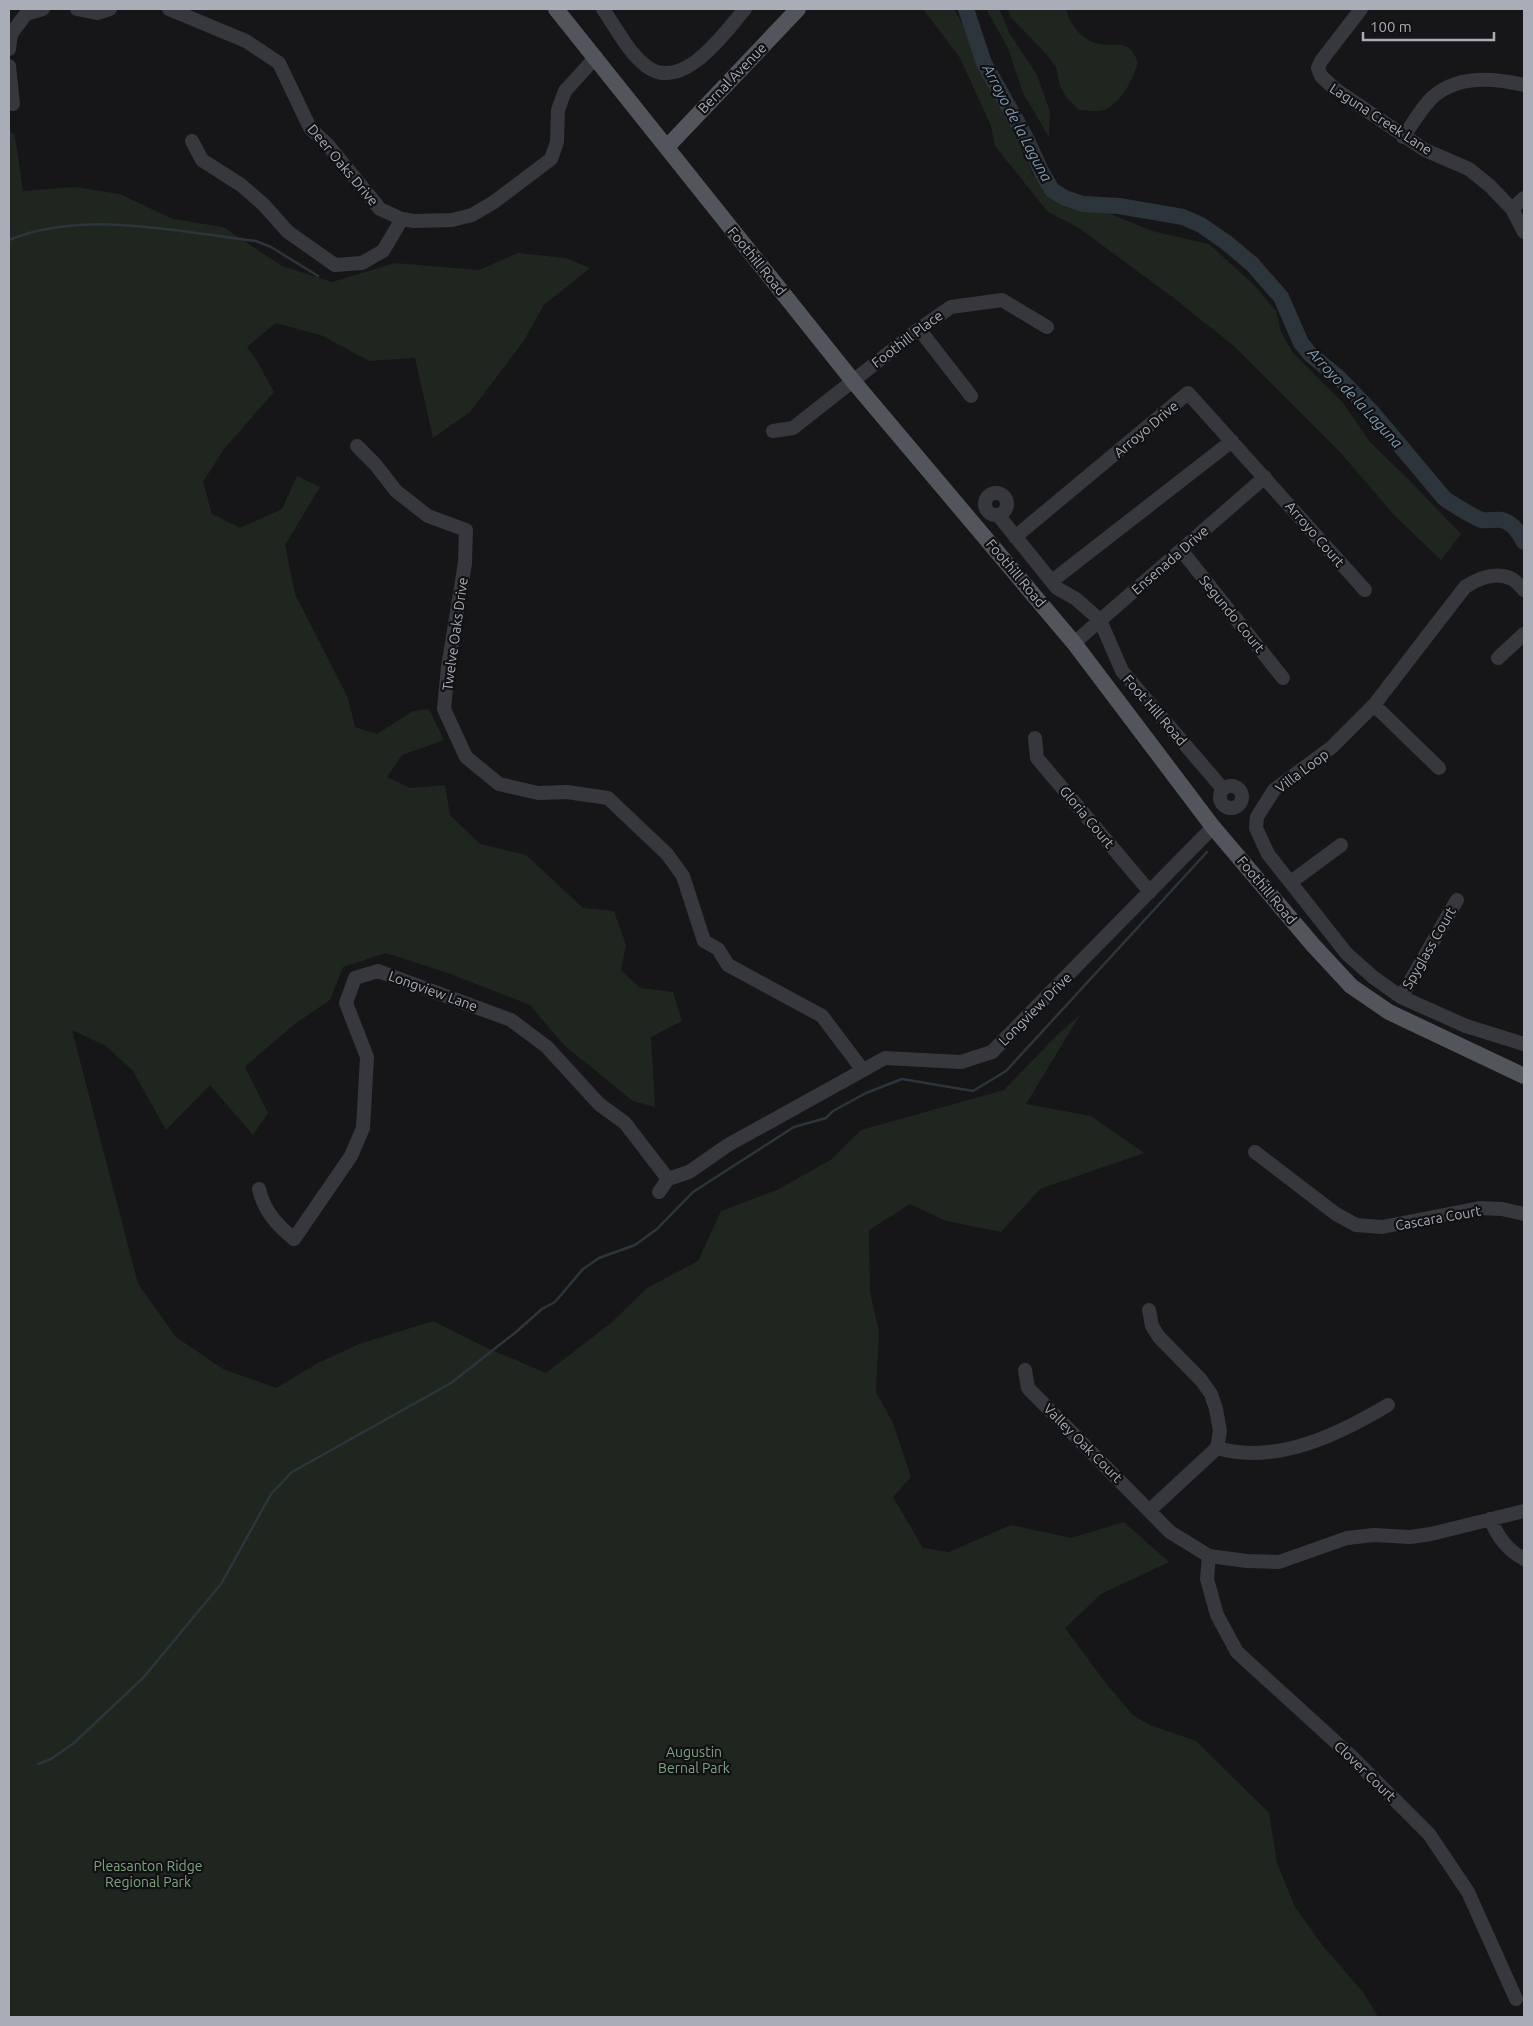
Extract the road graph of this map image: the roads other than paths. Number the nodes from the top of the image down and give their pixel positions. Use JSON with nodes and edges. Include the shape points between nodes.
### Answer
{"nodes":[{"id":1,"x":44,"y":9,"type":"edge"},
{"id":2,"x":77,"y":9,"type":"edge"},
{"id":3,"x":110,"y":9,"type":"edge"},
{"id":4,"x":169,"y":9,"type":"edge"},
{"id":5,"x":556,"y":9,"type":"edge"},
{"id":6,"x":603,"y":9,"type":"edge"},
{"id":7,"x":745,"y":9,"type":"edge"},
{"id":8,"x":798,"y":9,"type":"edge"},
{"id":9,"x":1361,"y":9,"type":"edge"},
{"id":10,"x":9,"y":49,"type":"edge"},
{"id":11,"x":596,"y":57,"type":"junction"},
{"id":12,"x":9,"y":66,"type":"edge"},
{"id":13,"x":1524,"y":85,"type":"edge"},
{"id":14,"x":13,"y":104,"type":"dead end"},
{"id":15,"x":1404,"y":137,"type":"junction"},
{"id":16,"x":192,"y":141,"type":"dead end"},
{"id":17,"x":667,"y":147,"type":"junction"},
{"id":18,"x":1524,"y":198,"type":"edge"},
{"id":19,"x":1512,"y":208,"type":"junction"},
{"id":20,"x":402,"y":219,"type":"junction"},
{"id":21,"x":1524,"y":232,"type":"edge"},
{"id":22,"x":1047,"y":327,"type":"dead end"},
{"id":23,"x":919,"y":329,"type":"junction"},
{"id":24,"x":853,"y":381,"type":"junction"},
{"id":25,"x":971,"y":396,"type":"dead end"},
{"id":26,"x":773,"y":431,"type":"dead end"},
{"id":27,"x":1232,"y":441,"type":"junction"},
{"id":28,"x":357,"y":446,"type":"dead end"},
{"id":29,"x":1265,"y":477,"type":"junction"},
{"id":30,"x":998,"y":515,"type":"dead end"},
{"id":31,"x":1015,"y":537,"type":"junction"},
{"id":32,"x":1181,"y":550,"type":"junction"},
{"id":33,"x":1052,"y":581,"type":"junction"},
{"id":34,"x":1364,"y":590,"type":"dead end"},
{"id":35,"x":1524,"y":590,"type":"edge"},
{"id":36,"x":1100,"y":620,"type":"junction"},
{"id":37,"x":1524,"y":634,"type":"edge"},
{"id":38,"x":1074,"y":643,"type":"junction"},
{"id":39,"x":1498,"y":658,"type":"dead end"},
{"id":40,"x":1283,"y":678,"type":"dead end"},
{"id":41,"x":1374,"y":706,"type":"junction"},
{"id":42,"x":1035,"y":738,"type":"dead end"},
{"id":43,"x":1439,"y":768,"type":"dead end"},
{"id":44,"x":1223,"y":789,"type":"dead end"},
{"id":45,"x":1213,"y":827,"type":"junction"},
{"id":46,"x":1341,"y":845,"type":"dead end"},
{"id":47,"x":1291,"y":882,"type":"junction"},
{"id":48,"x":1150,"y":892,"type":"junction"},
{"id":49,"x":1457,"y":900,"type":"dead end"},
{"id":50,"x":1402,"y":996,"type":"junction"},
{"id":51,"x":1524,"y":1042,"type":"edge"},
{"id":52,"x":862,"y":1069,"type":"junction"},
{"id":53,"x":1524,"y":1076,"type":"edge"},
{"id":54,"x":1255,"y":1152,"type":"dead end"},
{"id":55,"x":668,"y":1179,"type":"junction"},
{"id":56,"x":259,"y":1189,"type":"dead end"},
{"id":57,"x":659,"y":1192,"type":"dead end"},
{"id":58,"x":1524,"y":1214,"type":"edge"},
{"id":59,"x":1149,"y":1310,"type":"dead end"},
{"id":60,"x":1025,"y":1370,"type":"dead end"},
{"id":61,"x":1388,"y":1405,"type":"dead end"},
{"id":62,"x":1217,"y":1448,"type":"junction"},
{"id":63,"x":1150,"y":1510,"type":"junction"},
{"id":64,"x":1524,"y":1511,"type":"edge"},
{"id":65,"x":1490,"y":1519,"type":"junction"},
{"id":66,"x":1209,"y":1556,"type":"junction"},
{"id":67,"x":1524,"y":1559,"type":"edge"},
{"id":68,"x":1516,"y":1999,"type":"dead end"}],
"edges":[{"from":1,"to":10,"type":"street","via":[[26,14],[11,34]]},
{"from":2,"to":3,"type":"street","via":[[97,14]]},
{"from":4,"to":20,"type":"street","name":"Deer Oaks Drive","via":[[246,41],[279,63],[310,128],[328,145],[380,209]]},
{"from":5,"to":11,"type":"main road","name":"Foothill Road"},
{"from":6,"to":7,"type":"street","via":[[636,56],[647,67],[663,73],[690,67]]},
{"from":8,"to":17,"type":"main road","name":"Bernal Avenue"},
{"from":9,"to":15,"type":"street","name":"Laguna Creek Lane","via":[[1318,68],[1334,89]]},
{"from":11,"to":17,"type":"main road","name":"Foothill Road"},
{"from":11,"to":20,"type":"street","name":"Deer Oaks Drive","via":[[565,92],[558,110],[557,142],[551,159],[472,215],[452,220]]},
{"from":12,"to":14,"type":"street"},
{"from":13,"to":15,"type":"street","via":[[1460,81],[1433,97]]},
{"from":15,"to":19,"type":"street","name":"Laguna Creek Lane","via":[[1425,150],[1470,169]]},
{"from":16,"to":20,"type":"street","via":[[202,160],[241,185],[264,204],[288,232],[335,265],[362,263],[383,251]]},
{"from":17,"to":24,"type":"main road","name":"Foothill Road"},
{"from":18,"to":19,"type":"street"},
{"from":19,"to":21,"type":"street","name":"Laguna Creek Lane"},
{"from":22,"to":23,"type":"street","name":"Foothill Place","via":[[1002,300],[950,307]]},
{"from":23,"to":24,"type":"street","name":"Foothill Place"},
{"from":23,"to":25,"type":"street"},
{"from":24,"to":26,"type":"street","name":"Foothill Place","via":[[792,428]]},
{"from":24,"to":38,"type":"main road","name":"Foothill Road"},
{"from":27,"to":29,"type":"street","name":"Arroyo Drive"},
{"from":27,"to":31,"type":"street","name":"Arroyo Drive","via":[[1188,393]]},
{"from":27,"to":33,"type":"street"},
{"from":28,"to":52,"type":"street","name":"Twelve Oaks Drive","via":[[396,492],[428,516],[466,530],[465,563],[444,709],[466,757],[499,784],[538,793],[567,792],[608,798],[667,854],[682,876],[704,941],[718,949],[728,965],[822,1016]]},
{"from":29,"to":32,"type":"street","name":"Ensenada Drive"},
{"from":29,"to":34,"type":"street","name":"Arroyo Court"},
{"from":30,"to":31,"type":"street","name":"Foot Hill Road"},
{"from":31,"to":33,"type":"street","name":"Foot Hill Road"},
{"from":32,"to":36,"type":"street","name":"Ensenada Drive"},
{"from":32,"to":40,"type":"street","name":"Segundo Court"},
{"from":33,"to":36,"type":"street","name":"Foot Hill Road"},
{"from":35,"to":41,"type":"street","name":"Villa Loop","via":[[1512,579],[1494,575],[1478,578],[1465,586]]},
{"from":36,"to":38,"type":"street","name":"Ensenada Drive"},
{"from":36,"to":44,"type":"street","name":"Foot Hill Road","via":[[1122,671]]},
{"from":37,"to":39,"type":"street"},
{"from":38,"to":45,"type":"main road","name":"Foothill Road"},
{"from":41,"to":43,"type":"street"},
{"from":41,"to":47,"type":"street","name":"Villa Loop","via":[[1332,747],[1274,790],[1257,817],[1259,838]]},
{"from":42,"to":48,"type":"street","name":"Gloria Court","via":[[1037,758]]},
{"from":45,"to":48,"type":"street","name":"Longview Drive"},
{"from":45,"to":53,"type":"main road","name":"Foothill Road","via":[[1351,986],[1389,1012]]},
{"from":46,"to":47,"type":"street"},
{"from":47,"to":50,"type":"street","name":"Villa Loop","via":[[1347,954]]},
{"from":48,"to":52,"type":"street","name":"Longview Drive","via":[[992,1052],[962,1062],[884,1058]]},
{"from":49,"to":50,"type":"street","name":"Spyglass Court"},
{"from":50,"to":51,"type":"street","name":"Villa Loop","via":[[1466,1026]]},
{"from":52,"to":55,"type":"street","name":"Longview Drive","via":[[728,1145],[689,1172]]},
{"from":54,"to":58,"type":"street","name":"Cascara Court","via":[[1336,1214],[1356,1224],[1382,1228],[1480,1208]]},
{"from":55,"to":56,"type":"street","name":"Longview Lane","via":[[626,1123],[600,1104],[548,1047],[511,1020],[378,971],[355,978],[346,1003],[367,1057],[363,1128],[351,1156],[294,1239],[269,1213]]},
{"from":55,"to":57,"type":"street"},
{"from":59,"to":62,"type":"street","via":[[1152,1326],[1159,1337],[1211,1394],[1220,1431]]},
{"from":60,"to":63,"type":"street","name":"Valley Oak Court","via":[[1028,1388]]},
{"from":61,"to":62,"type":"street","via":[[1352,1425],[1273,1452],[1232,1453]]},
{"from":62,"to":63,"type":"street"},
{"from":63,"to":66,"type":"street","name":"Valley Oak Court","via":[[1170,1532]]},
{"from":64,"to":65,"type":"street"},
{"from":65,"to":66,"type":"street","via":[[1410,1537],[1374,1535],[1347,1538],[1279,1562],[1248,1562]]},
{"from":65,"to":67,"type":"street","via":[[1498,1537]]},
{"from":66,"to":68,"type":"street","name":"Clover Court","via":[[1207,1579],[1217,1615],[1237,1652],[1351,1756],[1429,1834],[1468,1892]]}]}
